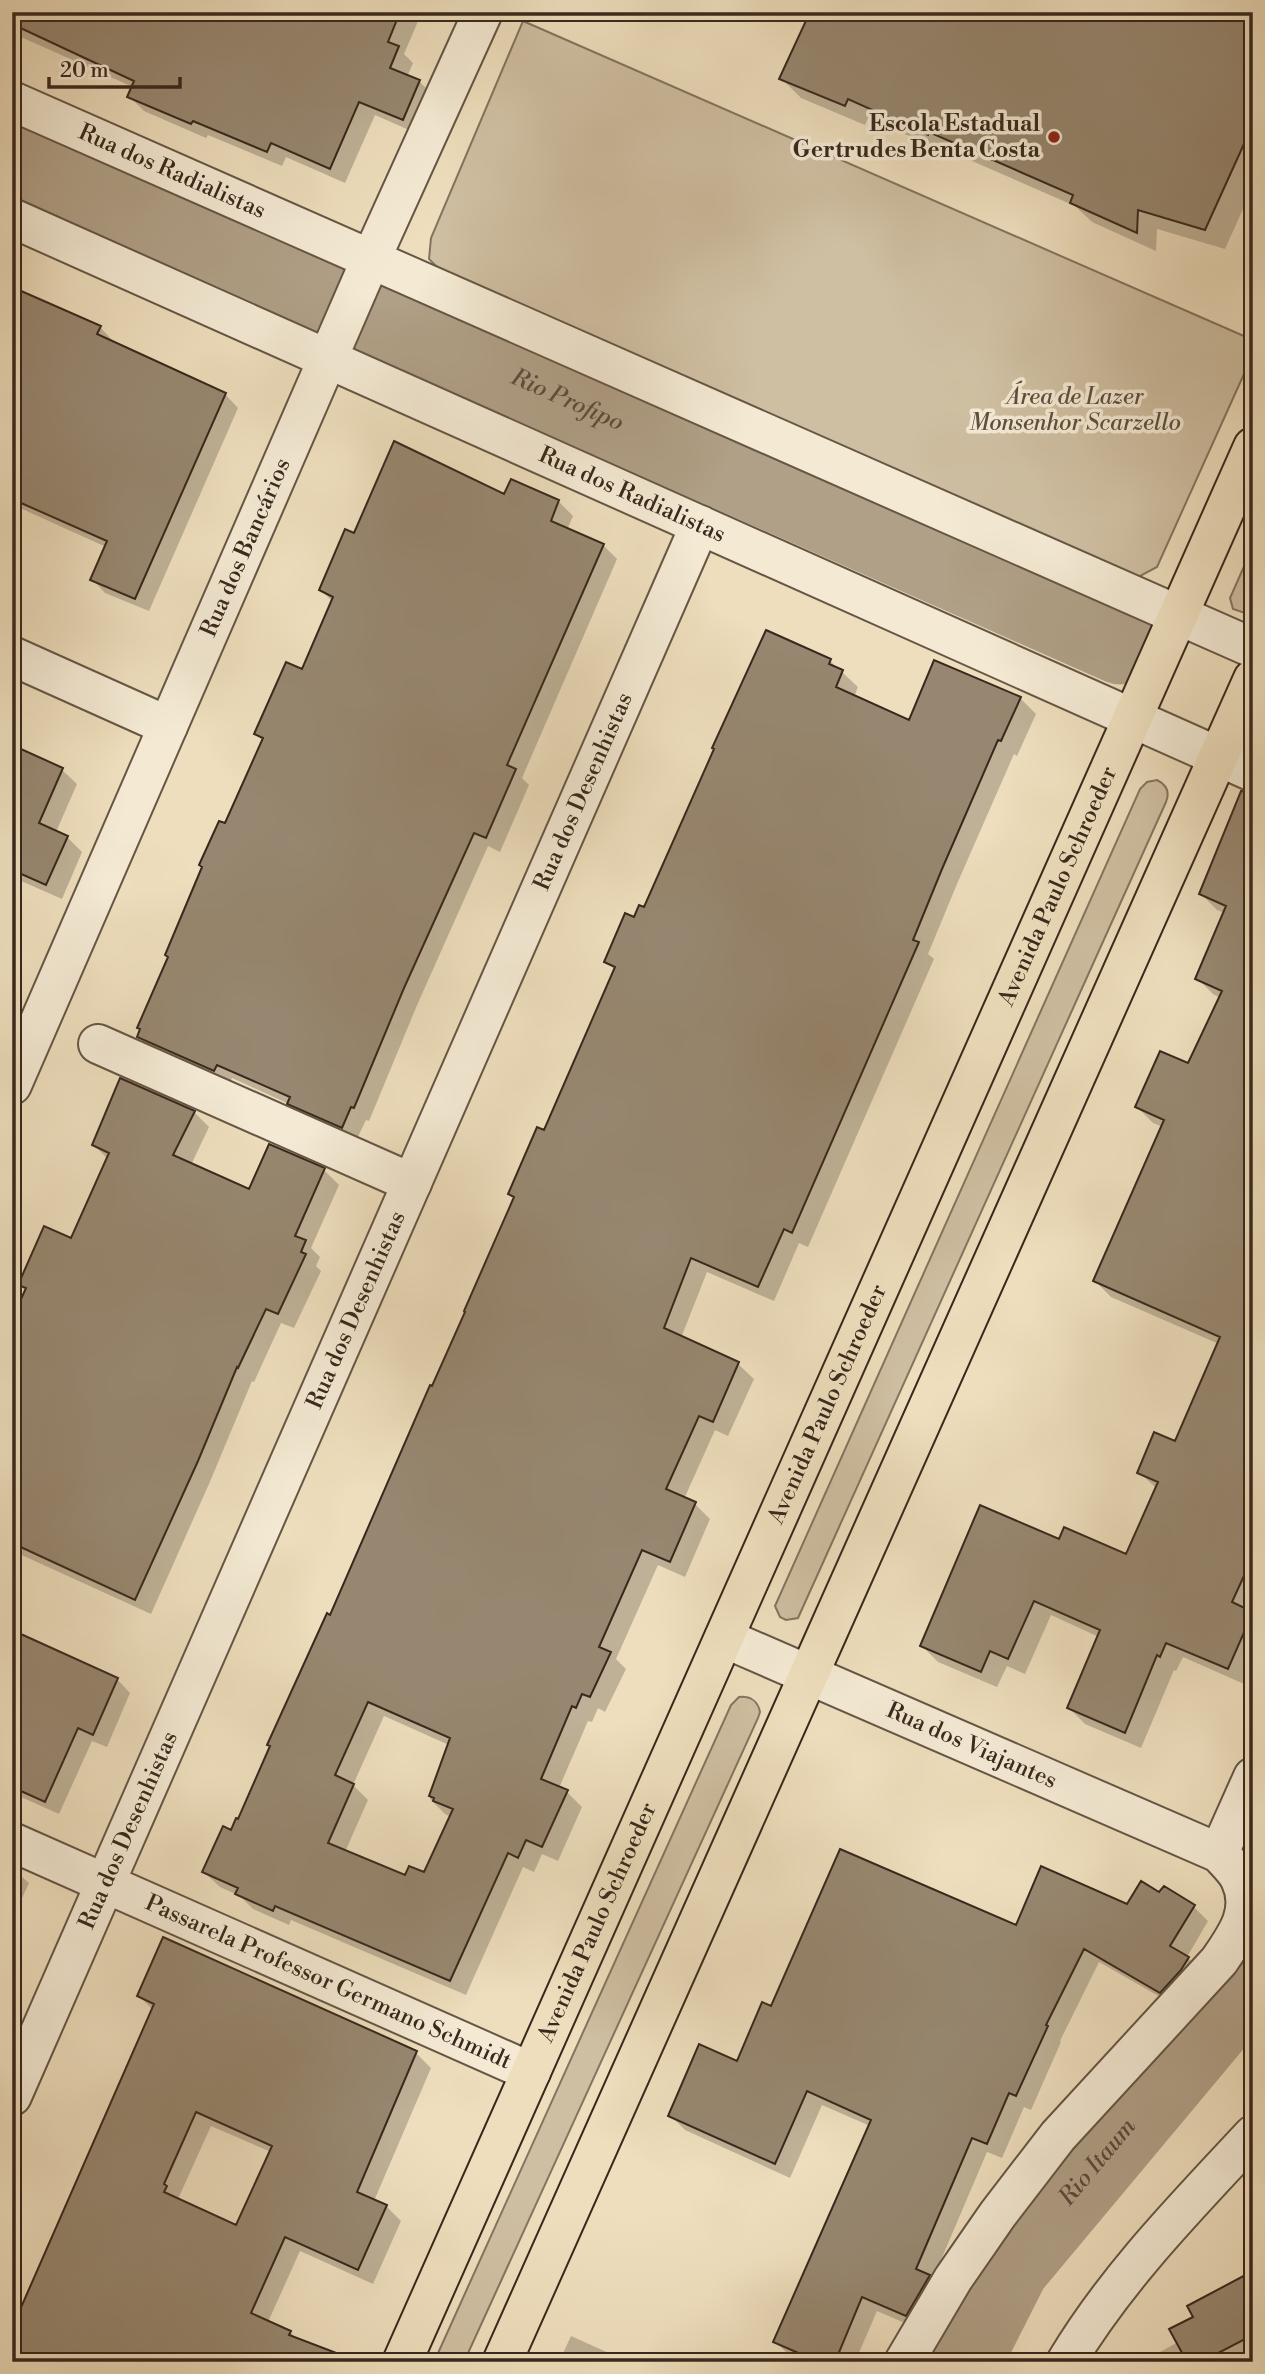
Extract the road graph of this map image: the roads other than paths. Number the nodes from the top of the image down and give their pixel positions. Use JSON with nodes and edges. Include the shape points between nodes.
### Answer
{"nodes":[{"id":1,"x":483,"y":12,"type":"edge"},
{"id":2,"x":12,"y":101,"type":"edge"},
{"id":3,"x":12,"y":219,"type":"edge"},
{"id":4,"x":371,"y":259,"type":"junction"},
{"id":5,"x":327,"y":359,"type":"junction"},
{"id":6,"x":1253,"y":447,"type":"edge"},
{"id":7,"x":700,"y":525,"type":"junction"},
{"id":8,"x":1178,"y":615,"type":"junction"},
{"id":9,"x":1253,"y":648,"type":"edge"},
{"id":10,"x":12,"y":656,"type":"edge"},
{"id":11,"x":1253,"y":679,"type":"edge"},
{"id":12,"x":1133,"y":717,"type":"junction"},
{"id":13,"x":168,"y":726,"type":"junction"},
{"id":14,"x":1218,"y":756,"type":"junction"},
{"id":15,"x":1253,"y":772,"type":"edge"},
{"id":16,"x":98,"y":1044,"type":"dead end"},
{"id":17,"x":12,"y":1085,"type":"edge"},
{"id":18,"x":412,"y":1183,"type":"junction"},
{"id":19,"x":724,"y":1638,"type":"junction"},
{"id":20,"x":808,"y":1675,"type":"junction"},
{"id":21,"x":1253,"y":1777,"type":"edge"},
{"id":22,"x":12,"y":1842,"type":"edge"},
{"id":23,"x":1219,"y":1853,"type":"junction"},
{"id":24,"x":106,"y":1884,"type":"junction"},
{"id":25,"x":531,"y":2072,"type":"junction"},
{"id":26,"x":12,"y":2096,"type":"edge"},
{"id":27,"x":1253,"y":2135,"type":"edge"},
{"id":28,"x":402,"y":2362,"type":"edge"},
{"id":29,"x":502,"y":2362,"type":"edge"},
{"id":30,"x":904,"y":2362,"type":"edge"},
{"id":31,"x":1066,"y":2362,"type":"edge"}],
"edges":[{"from":1,"to":4,"type":"street","name":"Rua dos Bancários"},
{"from":2,"to":4,"type":"street","name":"Rua dos Radialistas"},
{"from":3,"to":5,"type":"street","name":"Rua dos Radialistas"},
{"from":4,"to":5,"type":"street","name":"Rua dos Bancários"},
{"from":4,"to":8,"type":"street","name":"Rua dos Radialistas"},
{"from":5,"to":7,"type":"street","name":"Rua dos Radialistas"},
{"from":5,"to":13,"type":"street","name":"Rua dos Bancários"},
{"from":6,"to":8,"type":"main road","name":"Avenida Paulo Schroeder"},
{"from":7,"to":12,"type":"street","name":"Rua dos Radialistas"},
{"from":7,"to":18,"type":"street","name":"Rua dos Desenhistas"},
{"from":8,"to":9,"type":"street","name":"Rua dos Radialistas"},
{"from":8,"to":12,"type":"main road","name":"Avenida Paulo Schroeder"},
{"from":10,"to":13,"type":"street"},
{"from":11,"to":14,"type":"main road"},
{"from":12,"to":14,"type":"street","name":"Rua dos Radialistas"},
{"from":12,"to":19,"type":"main road","name":"Avenida Paulo Schroeder"},
{"from":13,"to":17,"type":"street","name":"Rua dos Bancários"},
{"from":14,"to":15,"type":"street","name":"Rua dos Radialistas"},
{"from":14,"to":20,"type":"main road"},
{"from":16,"to":18,"type":"street"},
{"from":18,"to":24,"type":"street","name":"Rua dos Desenhistas"},
{"from":19,"to":20,"type":"street","name":"Rua dos Viajantes"},
{"from":19,"to":25,"type":"main road","name":"Avenida Paulo Schroeder"},
{"from":20,"to":23,"type":"street","name":"Rua dos Viajantes"},
{"from":20,"to":29,"type":"main road"},
{"from":21,"to":23,"type":"street"},
{"from":22,"to":24,"type":"street","name":"Passarela Professor Germano Schmidt"},
{"from":23,"to":30,"type":"street","via":[[1240,1877],[1247,1900],[1233,1941],[1058,2136],[953,2279]]},
{"from":24,"to":25,"type":"street","name":"Passarela Professor Germano Schmidt"},
{"from":24,"to":26,"type":"street","name":"Rua dos Desenhistas"},
{"from":25,"to":28,"type":"main road","name":"Avenida Paulo Schroeder"},
{"from":27,"to":31,"type":"street","via":[[1139,2258]]}]}
